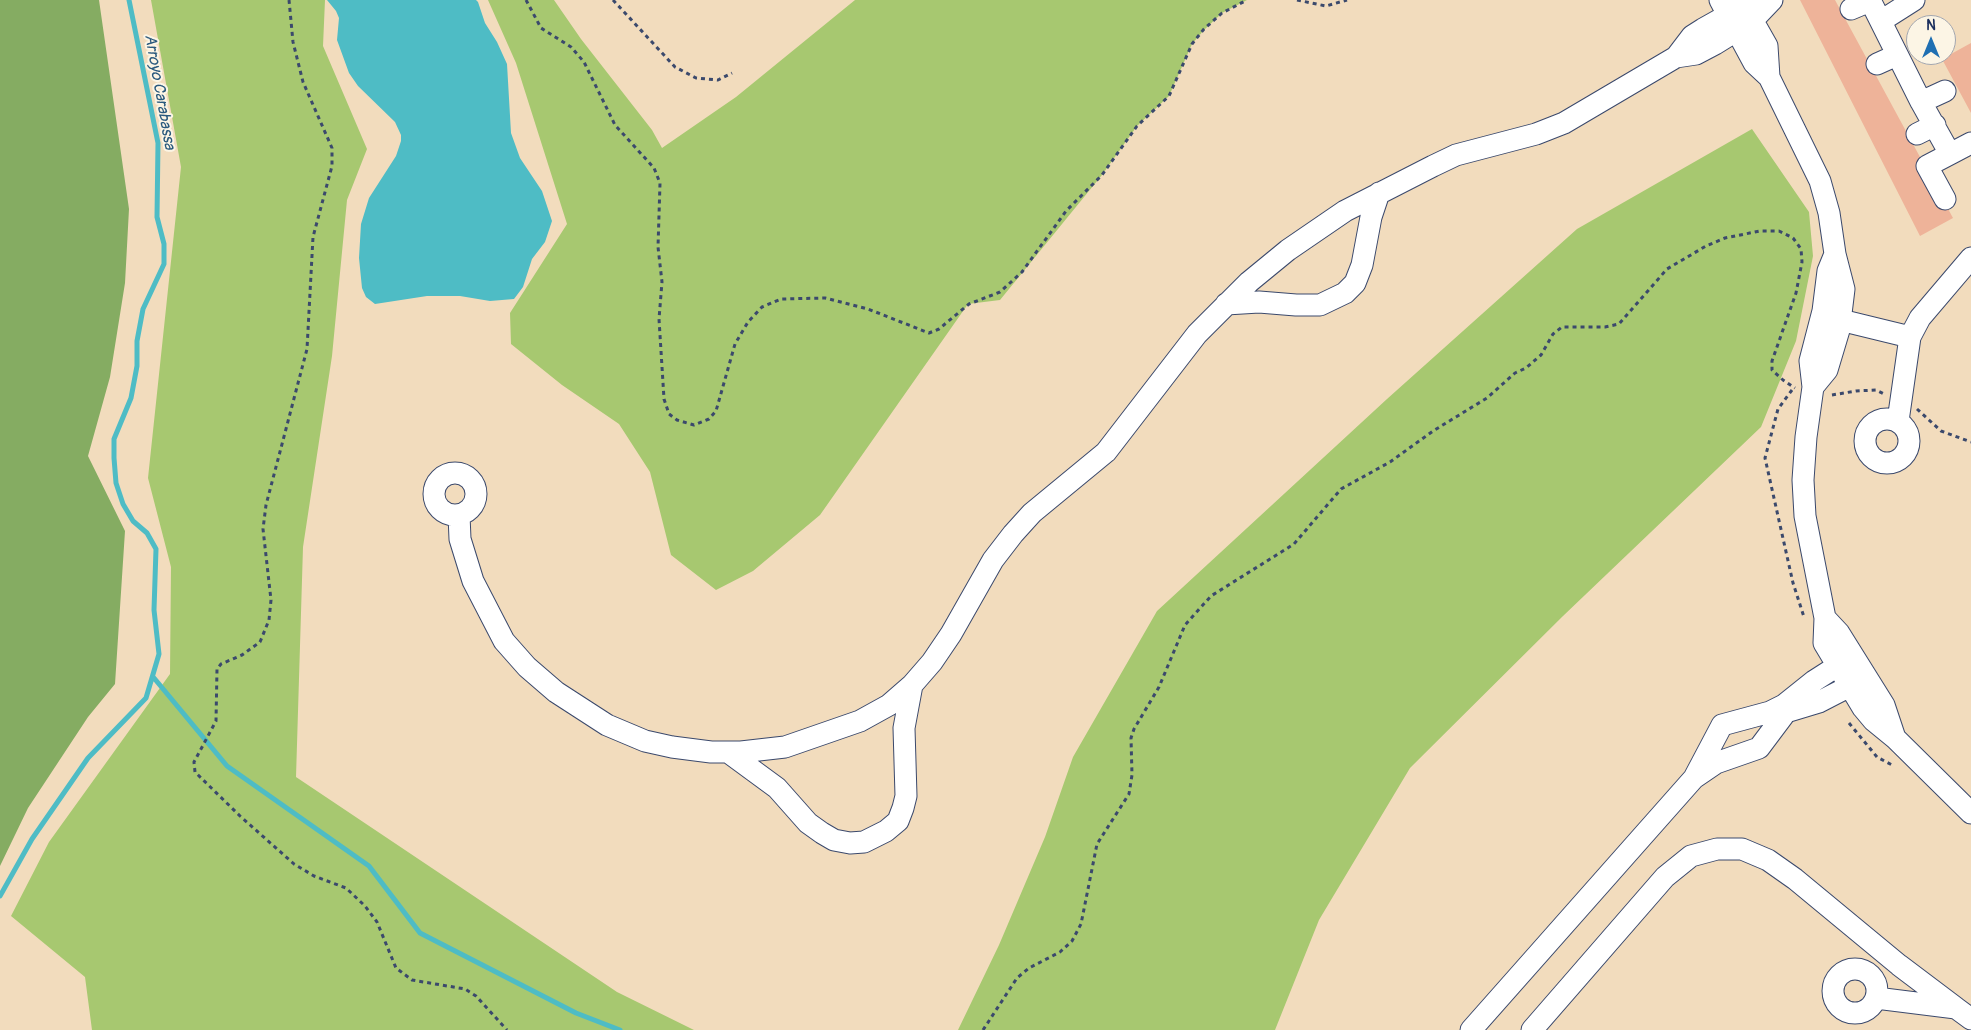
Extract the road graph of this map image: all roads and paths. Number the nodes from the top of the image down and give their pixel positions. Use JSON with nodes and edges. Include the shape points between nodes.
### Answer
{"nodes":[{"id":1,"x":289,"y":0,"type":"edge"},
{"id":2,"x":526,"y":0,"type":"edge"},
{"id":3,"x":613,"y":0,"type":"edge"},
{"id":4,"x":1247,"y":0,"type":"edge"},
{"id":5,"x":1297,"y":0,"type":"edge"},
{"id":6,"x":1347,"y":0,"type":"edge"},
{"id":7,"x":1870,"y":0,"type":"edge"},
{"id":8,"x":1914,"y":0,"type":"edge"},
{"id":9,"x":1769,"y":2,"type":"edge"},
{"id":10,"x":1851,"y":9,"type":"dead end"},
{"id":11,"x":1737,"y":12,"type":"edge"},
{"id":12,"x":1881,"y":21,"type":"junction"},
{"id":13,"x":1897,"y":55,"type":"junction"},
{"id":14,"x":1877,"y":64,"type":"dead end"},
{"id":15,"x":732,"y":73,"type":"dead end"},
{"id":16,"x":1945,"y":91,"type":"dead end"},
{"id":17,"x":1921,"y":102,"type":"junction"},
{"id":18,"x":1971,"y":143,"type":"edge"},
{"id":19,"x":1950,"y":154,"type":"junction"},
{"id":20,"x":1379,"y":193,"type":"junction"},
{"id":21,"x":1945,"y":199,"type":"dead end"},
{"id":22,"x":1971,"y":258,"type":"edge"},
{"id":23,"x":1226,"y":304,"type":"junction"},
{"id":24,"x":1831,"y":318,"type":"junction"},
{"id":25,"x":1910,"y":337,"type":"junction"},
{"id":26,"x":1813,"y":391,"type":"junction"},
{"id":27,"x":1899,"y":400,"type":"junction"},
{"id":28,"x":1898,"y":421,"type":"dead end"},
{"id":29,"x":1971,"y":442,"type":"edge"},
{"id":30,"x":459,"y":514,"type":"dead end"},
{"id":31,"x":1845,"y":661,"type":"junction"},
{"id":32,"x":1858,"y":681,"type":"junction"},
{"id":33,"x":912,"y":684,"type":"junction"},
{"id":34,"x":728,"y":752,"type":"junction"},
{"id":35,"x":1694,"y":778,"type":"junction"},
{"id":36,"x":1971,"y":813,"type":"edge"},
{"id":37,"x":1876,"y":998,"type":"dead end"},
{"id":38,"x":1964,"y":1013,"type":"edge"},
{"id":39,"x":507,"y":1030,"type":"edge"},
{"id":40,"x":983,"y":1030,"type":"edge"},
{"id":41,"x":1471,"y":1030,"type":"edge"},
{"id":42,"x":1532,"y":1030,"type":"edge"}],
"edges":[{"from":1,"to":39,"type":"path","via":[[293,42],[303,82],[332,148],[332,166],[313,237],[307,349],[266,505],[263,529],[271,600],[269,620],[260,642],[217,669],[216,721],[194,762],[195,772],[294,864],[314,876],[346,888],[365,906],[377,922],[396,968],[412,980],[465,989],[476,996]]},
{"from":2,"to":4,"type":"path","via":[[541,28],[571,47],[584,62],[615,125],[654,168],[660,183],[658,247],[662,282],[659,319],[664,399],[669,414],[694,425],[709,419],[716,411],[735,344],[762,306],[781,299],[825,298],[868,309],[928,333],[938,329],[968,304],[1000,292],[1022,272],[1066,211],[1102,175],[1138,126],[1169,96],[1192,44],[1222,13]]},
{"from":3,"to":15,"type":"path","via":[[675,67],[696,78],[718,80]]},
{"from":5,"to":6,"type":"path","via":[[1326,6]]},
{"from":7,"to":10,"type":"street"},
{"from":7,"to":12,"type":"street"},
{"from":8,"to":12,"type":"street"},
{"from":9,"to":11,"type":"street"},
{"from":11,"to":20,"type":"street","via":[[1692,36],[1676,57],[1564,123],[1536,134],[1456,155]]},
{"from":11,"to":24,"type":"street","via":[[1767,46],[1769,77],[1820,181],[1844,289]]},
{"from":12,"to":13,"type":"street"},
{"from":13,"to":14,"type":"street"},
{"from":13,"to":17,"type":"street"},
{"from":16,"to":17,"type":"street"},
{"from":17,"to":19,"type":"street","via":[[1926,130]]},
{"from":18,"to":19,"type":"street"},
{"from":19,"to":21,"type":"street","via":[[1927,166]]},
{"from":20,"to":23,"type":"street","via":[[1345,211],[1288,250]]},
{"from":20,"to":23,"type":"street","via":[[1362,264],[1355,283],[1345,293],[1320,304]]},
{"from":22,"to":25,"type":"street","via":[[1920,318]]},
{"from":23,"to":33,"type":"street","via":[[1196,334],[1106,452],[1032,513],[1013,534],[993,560],[951,634]]},
{"from":24,"to":25,"type":"street"},
{"from":24,"to":26,"type":"street","via":[[1827,370]]},
{"from":25,"to":27,"type":"street"},
{"from":26,"to":27,"type":"path","via":[[1822,397],[1856,390],[1876,390]]},
{"from":26,"to":31,"type":"street","via":[[1803,480],[1805,516],[1825,618],[1824,642]]},
{"from":26,"to":40,"type":"path","via":[[1783,380],[1772,370],[1780,333],[1796,293],[1801,249],[1793,238],[1779,231],[1725,238],[1672,266],[1619,324],[1562,327],[1553,334],[1541,355],[1487,398],[1390,462],[1341,489],[1294,544],[1211,596],[1185,625],[1159,687],[1134,729],[1129,794],[1097,844],[1081,924],[1072,941],[1060,952],[1017,978]]},
{"from":27,"to":28,"type":"street"},
{"from":27,"to":29,"type":"path","via":[[1921,412],[1941,431]]},
{"from":30,"to":34,"type":"street","via":[[460,539],[473,581],[491,618],[516,654],[556,692],[607,725],[645,741]]},
{"from":31,"to":32,"type":"street"},
{"from":31,"to":35,"type":"street","via":[[1784,705],[1722,725]]},
{"from":32,"to":35,"type":"street","via":[[1819,702],[1786,712],[1759,748],[1716,763]]},
{"from":32,"to":36,"type":"street","via":[[1884,705],[1895,738]]},
{"from":33,"to":34,"type":"street","via":[[889,705],[860,721],[818,737],[785,747]]},
{"from":33,"to":34,"type":"street","via":[[904,728],[904,808],[898,821],[864,842],[834,840],[822,833],[808,823],[777,788]]},
{"from":35,"to":41,"type":"street"},
{"from":37,"to":38,"type":"street"},
{"from":38,"to":42,"type":"street","via":[[1768,860],[1742,849],[1717,849],[1691,856],[1665,877]]}]}
